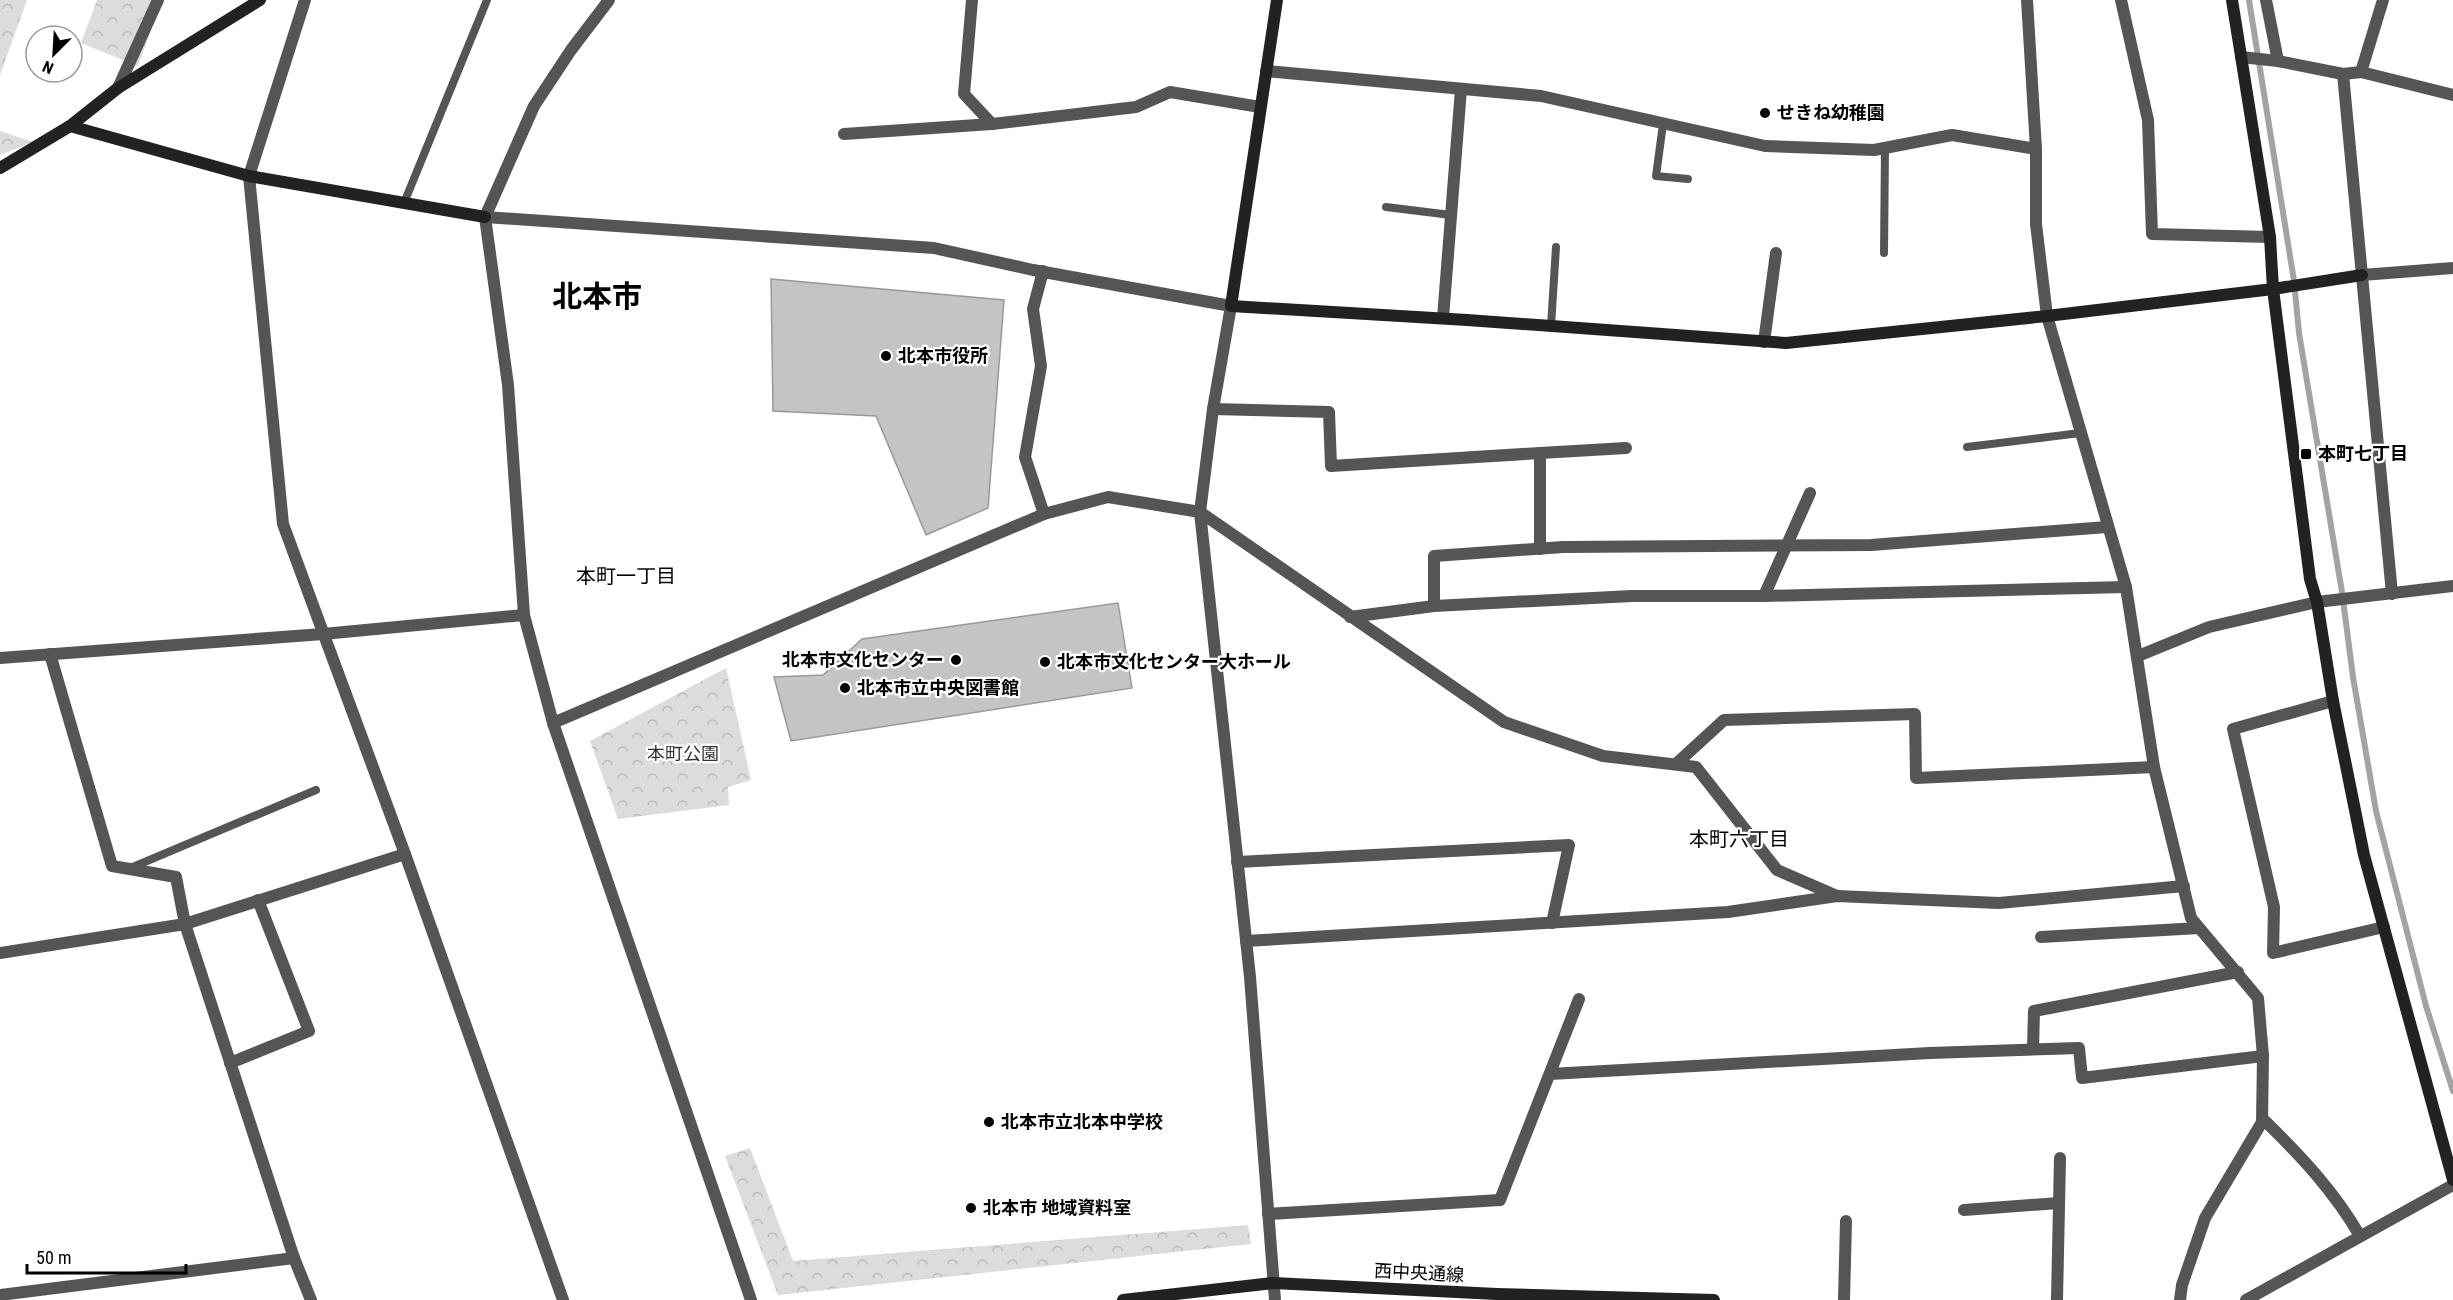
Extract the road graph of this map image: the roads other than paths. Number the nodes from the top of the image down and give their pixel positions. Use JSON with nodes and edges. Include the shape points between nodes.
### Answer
{"nodes":[{"id":1,"x":158,"y":0,"type":"edge"},
{"id":2,"x":260,"y":0,"type":"edge"},
{"id":3,"x":305,"y":0,"type":"edge"},
{"id":4,"x":487,"y":0,"type":"edge"},
{"id":5,"x":609,"y":0,"type":"edge"},
{"id":6,"x":972,"y":0,"type":"edge"},
{"id":7,"x":1277,"y":0,"type":"edge"},
{"id":8,"x":2028,"y":0,"type":"edge"},
{"id":9,"x":2121,"y":0,"type":"edge"},
{"id":10,"x":2232,"y":0,"type":"edge"},
{"id":11,"x":2266,"y":0,"type":"edge"},
{"id":12,"x":2383,"y":0,"type":"edge"},
{"id":13,"x":2241,"y":57,"type":"junction"},
{"id":14,"x":2278,"y":61,"type":"junction"},
{"id":15,"x":1266,"y":71,"type":"junction"},
{"id":16,"x":2361,"y":72,"type":"junction"},
{"id":17,"x":2343,"y":74,"type":"junction"},
{"id":18,"x":118,"y":88,"type":"junction"},
{"id":19,"x":1461,"y":89,"type":"junction"},
{"id":20,"x":2453,"y":95,"type":"edge"},
{"id":21,"x":1260,"y":108,"type":"junction"},
{"id":22,"x":992,"y":124,"type":"junction"},
{"id":23,"x":1663,"y":124,"type":"junction"},
{"id":24,"x":70,"y":126,"type":"junction"},
{"id":25,"x":844,"y":134,"type":"dead end"},
{"id":26,"x":1885,"y":148,"type":"junction"},
{"id":27,"x":2036,"y":149,"type":"junction"},
{"id":28,"x":0,"y":168,"type":"edge"},
{"id":29,"x":249,"y":176,"type":"junction"},
{"id":30,"x":1688,"y":179,"type":"dead end"},
{"id":31,"x":404,"y":203,"type":"junction"},
{"id":32,"x":1386,"y":207,"type":"dead end"},
{"id":33,"x":1451,"y":215,"type":"junction"},
{"id":34,"x":485,"y":217,"type":"junction"},
{"id":35,"x":2270,"y":237,"type":"junction"},
{"id":36,"x":1556,"y":247,"type":"dead end"},
{"id":37,"x":1776,"y":253,"type":"dead end"},
{"id":38,"x":1884,"y":253,"type":"dead end"},
{"id":39,"x":2453,"y":268,"type":"edge"},
{"id":40,"x":1043,"y":271,"type":"junction"},
{"id":41,"x":2362,"y":275,"type":"junction"},
{"id":42,"x":2273,"y":289,"type":"junction"},
{"id":43,"x":1231,"y":306,"type":"junction"},
{"id":44,"x":2047,"y":316,"type":"junction"},
{"id":45,"x":1443,"y":318,"type":"junction"},
{"id":46,"x":1551,"y":326,"type":"junction"},
{"id":47,"x":1764,"y":342,"type":"junction"},
{"id":48,"x":1213,"y":410,"type":"junction"},
{"id":49,"x":2080,"y":433,"type":"junction"},
{"id":50,"x":1966,"y":447,"type":"dead end"},
{"id":51,"x":1626,"y":448,"type":"dead end"},
{"id":52,"x":1540,"y":453,"type":"junction"},
{"id":53,"x":1810,"y":493,"type":"dead end"},
{"id":54,"x":1200,"y":512,"type":"junction"},
{"id":55,"x":1044,"y":514,"type":"junction"},
{"id":56,"x":2107,"y":527,"type":"junction"},
{"id":57,"x":1788,"y":544,"type":"junction"},
{"id":58,"x":1540,"y":549,"type":"junction"},
{"id":59,"x":2126,"y":586,"type":"junction"},
{"id":60,"x":2453,"y":586,"type":"edge"},
{"id":61,"x":2392,"y":594,"type":"junction"},
{"id":62,"x":1764,"y":596,"type":"junction"},
{"id":63,"x":2317,"y":602,"type":"junction"},
{"id":64,"x":1434,"y":606,"type":"junction"},
{"id":65,"x":524,"y":615,"type":"junction"},
{"id":66,"x":1350,"y":617,"type":"junction"},
{"id":67,"x":324,"y":634,"type":"junction"},
{"id":68,"x":50,"y":654,"type":"junction"},
{"id":69,"x":2138,"y":656,"type":"junction"},
{"id":70,"x":0,"y":658,"type":"edge"},
{"id":71,"x":2333,"y":701,"type":"junction"},
{"id":72,"x":553,"y":723,"type":"junction"},
{"id":73,"x":1676,"y":764,"type":"junction"},
{"id":74,"x":2154,"y":767,"type":"junction"},
{"id":75,"x":316,"y":790,"type":"dead end"},
{"id":76,"x":405,"y":854,"type":"junction"},
{"id":77,"x":1237,"y":862,"type":"junction"},
{"id":78,"x":127,"y":869,"type":"junction"},
{"id":79,"x":2184,"y":886,"type":"junction"},
{"id":80,"x":1837,"y":896,"type":"junction"},
{"id":81,"x":258,"y":900,"type":"junction"},
{"id":82,"x":1552,"y":923,"type":"junction"},
{"id":83,"x":184,"y":924,"type":"junction"},
{"id":84,"x":2384,"y":927,"type":"junction"},
{"id":85,"x":2199,"y":928,"type":"junction"},
{"id":86,"x":2041,"y":937,"type":"dead end"},
{"id":87,"x":1246,"y":941,"type":"junction"},
{"id":88,"x":0,"y":953,"type":"edge"},
{"id":89,"x":2238,"y":972,"type":"junction"},
{"id":90,"x":1579,"y":999,"type":"dead end"},
{"id":91,"x":2034,"y":1049,"type":"junction"},
{"id":92,"x":2263,"y":1056,"type":"junction"},
{"id":93,"x":230,"y":1063,"type":"junction"},
{"id":94,"x":1550,"y":1074,"type":"junction"},
{"id":95,"x":2263,"y":1119,"type":"junction"},
{"id":96,"x":2060,"y":1158,"type":"dead end"},
{"id":97,"x":2453,"y":1180,"type":"edge"},
{"id":98,"x":2453,"y":1185,"type":"edge"},
{"id":99,"x":2059,"y":1203,"type":"junction"},
{"id":100,"x":1964,"y":1210,"type":"dead end"},
{"id":101,"x":1268,"y":1214,"type":"junction"},
{"id":102,"x":1846,"y":1221,"type":"dead end"},
{"id":103,"x":2360,"y":1236,"type":"junction"},
{"id":104,"x":294,"y":1258,"type":"junction"},
{"id":105,"x":1273,"y":1283,"type":"junction"},
{"id":106,"x":0,"y":1295,"type":"edge"},
{"id":107,"x":1409,"y":1295,"type":"edge"},
{"id":108,"x":311,"y":1300,"type":"edge"},
{"id":109,"x":563,"y":1300,"type":"edge"},
{"id":110,"x":750,"y":1300,"type":"edge"},
{"id":111,"x":1123,"y":1300,"type":"edge"},
{"id":112,"x":1275,"y":1300,"type":"edge"},
{"id":113,"x":1714,"y":1300,"type":"edge"},
{"id":114,"x":1844,"y":1300,"type":"edge"},
{"id":115,"x":2057,"y":1300,"type":"edge"},
{"id":116,"x":2180,"y":1300,"type":"edge"},
{"id":117,"x":2246,"y":1300,"type":"edge"}],
"edges":[{"from":1,"to":18,"type":"street"},
{"from":2,"to":18,"type":"street"},
{"from":3,"to":29,"type":"street"},
{"from":4,"to":31,"type":"lane"},
{"from":5,"to":34,"type":"street","via":[[534,106]]},
{"from":6,"to":22,"type":"street","via":[[964,94]]},
{"from":7,"to":15,"type":"street"},
{"from":8,"to":27,"type":"street"},
{"from":9,"to":35,"type":"street","via":[[2148,120],[2152,234]]},
{"from":10,"to":13,"type":"street"},
{"from":11,"to":14,"type":"street"},
{"from":12,"to":16,"type":"street"},
{"from":13,"to":14,"type":"street"},
{"from":13,"to":35,"type":"street"},
{"from":14,"to":17,"type":"street"},
{"from":15,"to":19,"type":"street"},
{"from":15,"to":21,"type":"street"},
{"from":16,"to":17,"type":"street"},
{"from":16,"to":20,"type":"street"},
{"from":17,"to":41,"type":"street"},
{"from":18,"to":24,"type":"street"},
{"from":19,"to":23,"type":"street","via":[[1541,96]]},
{"from":19,"to":33,"type":"street"},
{"from":21,"to":22,"type":"street","via":[[1170,92],[1136,107]]},
{"from":21,"to":43,"type":"street"},
{"from":22,"to":25,"type":"street"},
{"from":23,"to":26,"type":"street","via":[[1765,146]]},
{"from":23,"to":30,"type":"lane","via":[[1656,176]]},
{"from":24,"to":28,"type":"street"},
{"from":24,"to":29,"type":"street"},
{"from":26,"to":27,"type":"street","via":[[1952,135]]},
{"from":26,"to":38,"type":"lane"},
{"from":27,"to":44,"type":"street","via":[[2036,224]]},
{"from":29,"to":31,"type":"street"},
{"from":29,"to":67,"type":"street","via":[[283,524]]},
{"from":31,"to":34,"type":"street"},
{"from":32,"to":33,"type":"lane"},
{"from":33,"to":45,"type":"street"},
{"from":34,"to":40,"type":"street","via":[[934,248]]},
{"from":34,"to":65,"type":"street","via":[[508,386]]},
{"from":35,"to":42,"type":"street"},
{"from":36,"to":46,"type":"lane"},
{"from":37,"to":47,"type":"street"},
{"from":39,"to":41,"type":"street"},
{"from":40,"to":43,"type":"street"},
{"from":40,"to":55,"type":"street","via":[[1033,309],[1041,366],[1025,457]]},
{"from":41,"to":42,"type":"street"},
{"from":41,"to":61,"type":"street"},
{"from":42,"to":44,"type":"street"},
{"from":42,"to":63,"type":"street","via":[[2310,579]]},
{"from":43,"to":45,"type":"street"},
{"from":43,"to":48,"type":"street"},
{"from":44,"to":47,"type":"street","via":[[1786,343]]},
{"from":44,"to":49,"type":"street"},
{"from":45,"to":46,"type":"street"},
{"from":46,"to":47,"type":"street"},
{"from":48,"to":52,"type":"street","via":[[1329,412],[1330,466]]},
{"from":48,"to":54,"type":"street"},
{"from":49,"to":50,"type":"lane"},
{"from":49,"to":56,"type":"street"},
{"from":51,"to":52,"type":"street"},
{"from":52,"to":58,"type":"street"},
{"from":53,"to":57,"type":"street"},
{"from":54,"to":55,"type":"street","via":[[1108,497]]},
{"from":54,"to":66,"type":"street"},
{"from":54,"to":77,"type":"street"},
{"from":55,"to":72,"type":"street"},
{"from":56,"to":57,"type":"street","via":[[1871,545]]},
{"from":56,"to":59,"type":"street"},
{"from":57,"to":58,"type":"street"},
{"from":57,"to":62,"type":"street"},
{"from":58,"to":64,"type":"street","via":[[1434,556]]},
{"from":59,"to":62,"type":"street"},
{"from":59,"to":69,"type":"street"},
{"from":60,"to":61,"type":"street"},
{"from":61,"to":63,"type":"street"},
{"from":62,"to":64,"type":"street","via":[[1632,596]]},
{"from":63,"to":69,"type":"street","via":[[2209,627]]},
{"from":63,"to":71,"type":"street"},
{"from":64,"to":66,"type":"street"},
{"from":65,"to":67,"type":"street"},
{"from":65,"to":72,"type":"street"},
{"from":66,"to":73,"type":"street","via":[[1504,722],[1603,756]]},
{"from":67,"to":68,"type":"street"},
{"from":67,"to":76,"type":"street"},
{"from":68,"to":70,"type":"street"},
{"from":68,"to":78,"type":"street","via":[[112,866]]},
{"from":69,"to":74,"type":"street"},
{"from":71,"to":84,"type":"street","via":[[2364,855]]},
{"from":71,"to":84,"type":"street","via":[[2233,729],[2274,907],[2273,953]]},
{"from":72,"to":110,"type":"street"},
{"from":73,"to":74,"type":"street","via":[[1724,720],[1915,714],[1916,778]]},
{"from":73,"to":80,"type":"street","via":[[1696,767],[1777,870]]},
{"from":74,"to":79,"type":"street"},
{"from":75,"to":78,"type":"lane"},
{"from":76,"to":81,"type":"street"},
{"from":76,"to":109,"type":"street"},
{"from":77,"to":82,"type":"street","via":[[1569,845]]},
{"from":77,"to":87,"type":"street"},
{"from":78,"to":83,"type":"street","via":[[176,877]]},
{"from":79,"to":80,"type":"street","via":[[1999,903]]},
{"from":79,"to":85,"type":"street","via":[[2191,918]]},
{"from":80,"to":82,"type":"street","via":[[1728,912]]},
{"from":81,"to":83,"type":"street"},
{"from":81,"to":93,"type":"street","via":[[309,1031]]},
{"from":82,"to":87,"type":"street"},
{"from":83,"to":88,"type":"street"},
{"from":83,"to":93,"type":"street"},
{"from":84,"to":97,"type":"street"},
{"from":85,"to":86,"type":"street"},
{"from":85,"to":89,"type":"street"},
{"from":87,"to":101,"type":"street"},
{"from":89,"to":91,"type":"street","via":[[2034,1011]]},
{"from":89,"to":92,"type":"street","via":[[2258,998]]},
{"from":90,"to":94,"type":"street"},
{"from":91,"to":92,"type":"street","via":[[2079,1048],[2082,1078]]},
{"from":91,"to":94,"type":"street"},
{"from":92,"to":95,"type":"street"},
{"from":93,"to":104,"type":"street"},
{"from":94,"to":101,"type":"street","via":[[1500,1200]]},
{"from":95,"to":103,"type":"street","via":[[2305,1161],[2345,1210]]},
{"from":95,"to":116,"type":"street","via":[[2205,1218]]},
{"from":96,"to":99,"type":"street"},
{"from":98,"to":103,"type":"street"},
{"from":99,"to":100,"type":"street"},
{"from":99,"to":115,"type":"street"},
{"from":101,"to":105,"type":"street"},
{"from":102,"to":114,"type":"street"},
{"from":103,"to":117,"type":"street"},
{"from":104,"to":106,"type":"street"},
{"from":104,"to":108,"type":"street"},
{"from":105,"to":107,"type":"street","name":"西中央通線"},
{"from":105,"to":111,"type":"street","name":"西中央通線"},
{"from":105,"to":112,"type":"street"},
{"from":107,"to":113,"type":"street","name":"西中央通線"}]}
